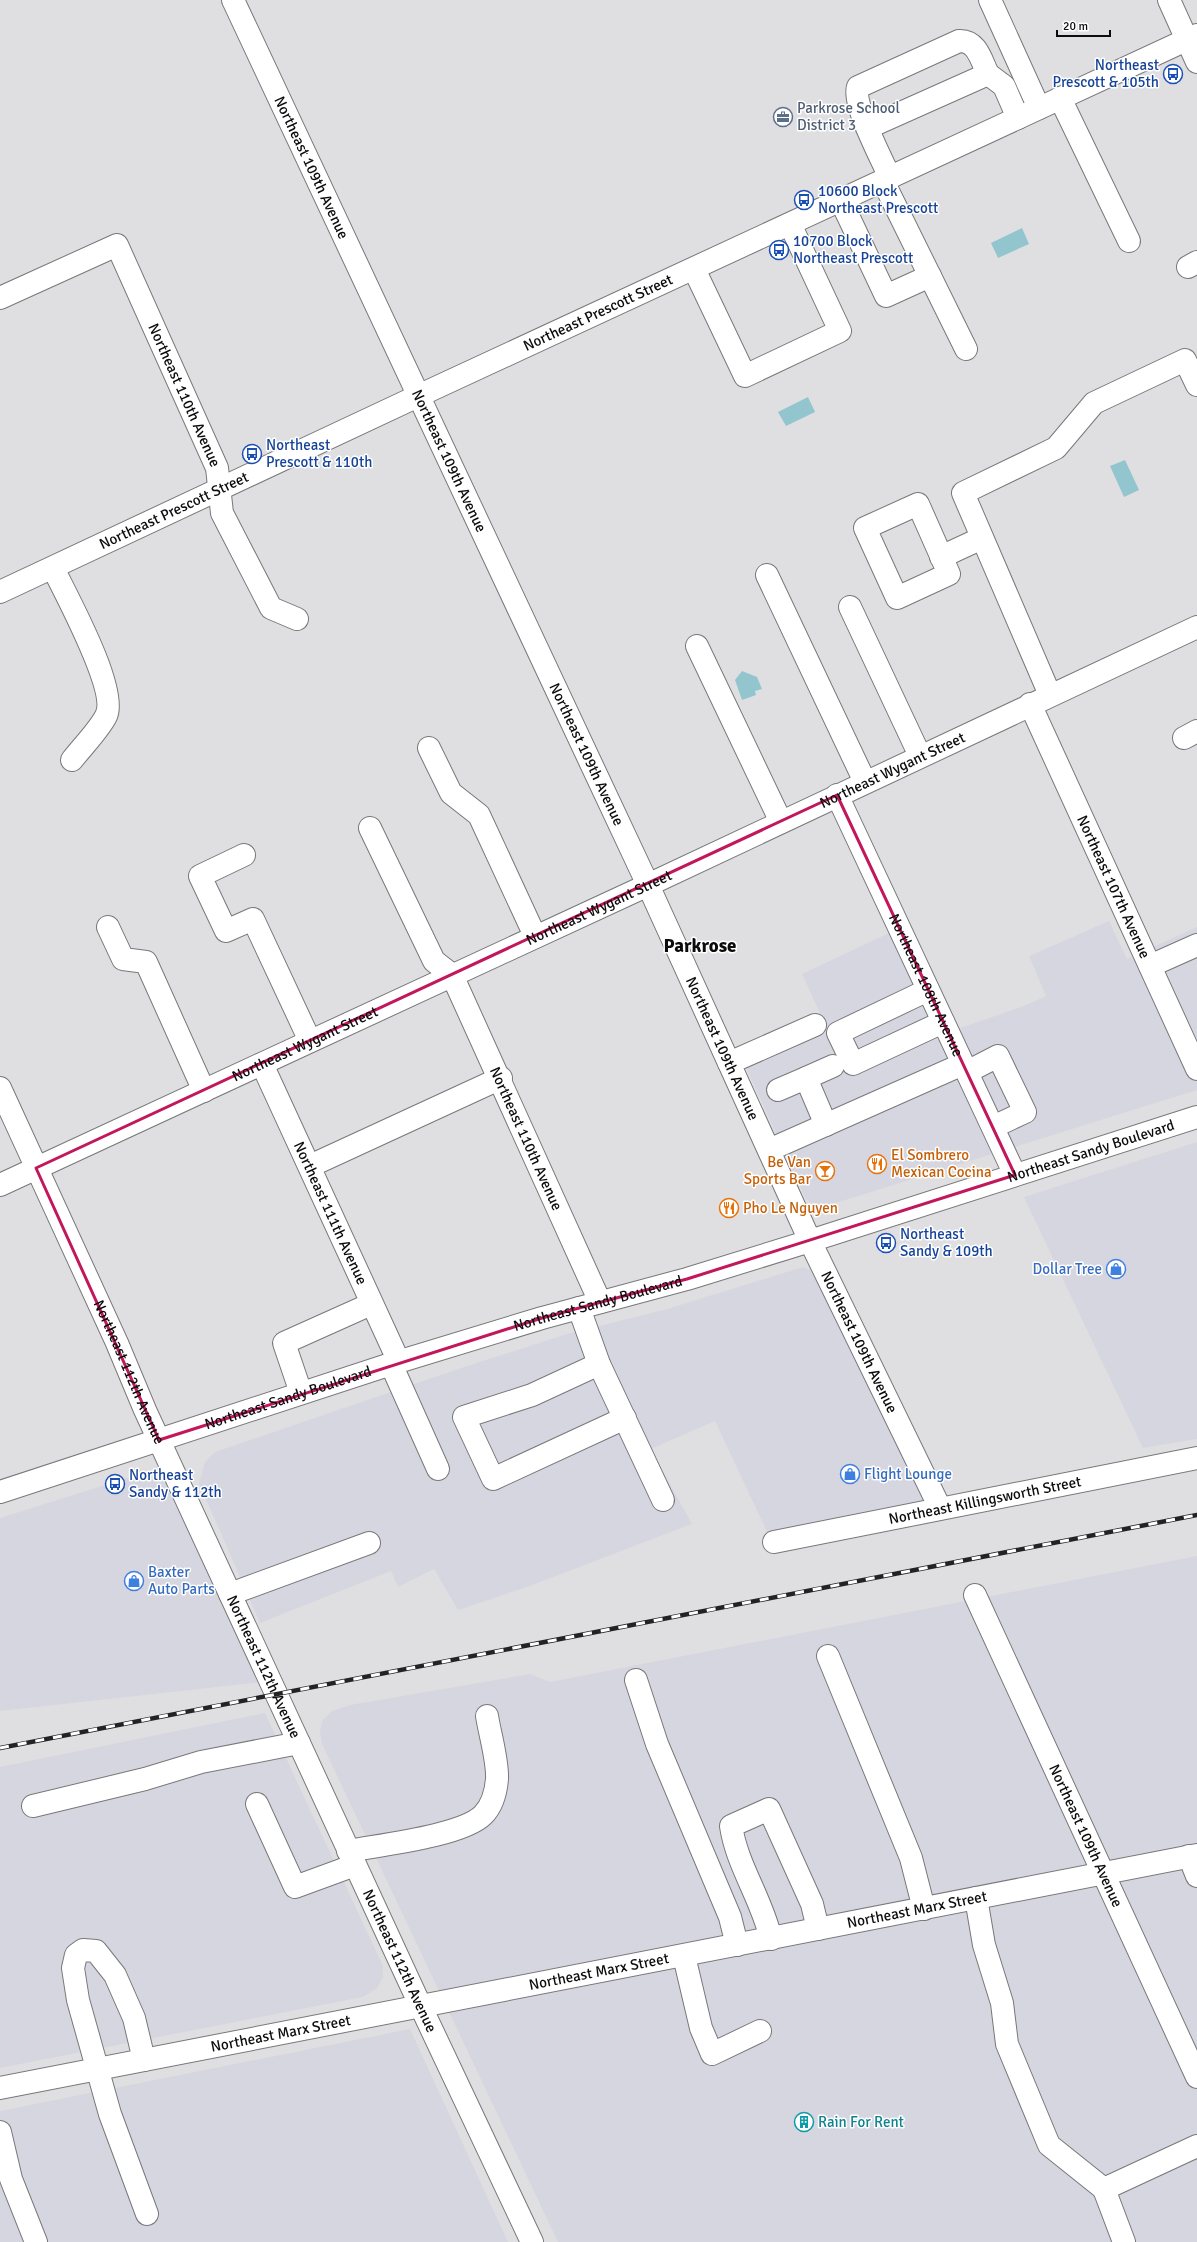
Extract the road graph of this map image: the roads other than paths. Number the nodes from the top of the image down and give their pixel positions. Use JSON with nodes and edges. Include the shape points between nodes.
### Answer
{"nodes":[{"id":1,"x":233,"y":0,"type":"edge"},
{"id":2,"x":990,"y":0,"type":"edge"},
{"id":3,"x":1169,"y":0,"type":"edge"},
{"id":4,"x":1192,"y":37,"type":"edge"},
{"id":5,"x":1197,"y":62,"type":"edge"},
{"id":6,"x":988,"y":74,"type":"junction"},
{"id":7,"x":1060,"y":98,"type":"junction"},
{"id":8,"x":1040,"y":108,"type":"junction"},
{"id":9,"x":1018,"y":118,"type":"junction"},
{"id":10,"x":867,"y":128,"type":"junction"},
{"id":11,"x":887,"y":179,"type":"junction"},
{"id":12,"x":841,"y":201,"type":"junction"},
{"id":13,"x":790,"y":224,"type":"junction"},
{"id":14,"x":1129,"y":241,"type":"dead end"},
{"id":15,"x":694,"y":269,"type":"junction"},
{"id":16,"x":930,"y":276,"type":"junction"},
{"id":17,"x":0,"y":298,"type":"edge"},
{"id":18,"x":966,"y":349,"type":"dead end"},
{"id":19,"x":1197,"y":385,"type":"edge"},
{"id":20,"x":418,"y":396,"type":"junction"},
{"id":21,"x":219,"y":490,"type":"junction"},
{"id":22,"x":982,"y":538,"type":"junction"},
{"id":23,"x":941,"y":557,"type":"dead end"},
{"id":24,"x":53,"y":568,"type":"junction"},
{"id":25,"x":767,"y":575,"type":"dead end"},
{"id":26,"x":0,"y":592,"type":"edge"},
{"id":27,"x":850,"y":607,"type":"dead end"},
{"id":28,"x":298,"y":619,"type":"dead end"},
{"id":29,"x":1197,"y":626,"type":"edge"},
{"id":30,"x":696,"y":646,"type":"dead end"},
{"id":31,"x":1050,"y":694,"type":"junction"},
{"id":32,"x":1030,"y":704,"type":"junction"},
{"id":33,"x":429,"y":748,"type":"dead end"},
{"id":34,"x":920,"y":756,"type":"junction"},
{"id":35,"x":72,"y":760,"type":"dead end"},
{"id":36,"x":865,"y":782,"type":"junction"},
{"id":37,"x":837,"y":795,"type":"junction"},
{"id":38,"x":781,"y":822,"type":"junction"},
{"id":39,"x":370,"y":828,"type":"dead end"},
{"id":40,"x":244,"y":855,"type":"dead end"},
{"id":41,"x":648,"y":885,"type":"junction"},
{"id":42,"x":108,"y":927,"type":"dead end"},
{"id":43,"x":535,"y":936,"type":"junction"},
{"id":44,"x":1197,"y":945,"type":"edge"},
{"id":45,"x":1150,"y":966,"type":"junction"},
{"id":46,"x":452,"y":974,"type":"junction"},
{"id":47,"x":928,"y":990,"type":"junction"},
{"id":48,"x":943,"y":1022,"type":"junction"},
{"id":49,"x":815,"y":1025,"type":"dead end"},
{"id":50,"x":310,"y":1041,"type":"junction"},
{"id":51,"x":729,"y":1063,"type":"junction"},
{"id":52,"x":262,"y":1064,"type":"junction"},
{"id":53,"x":833,"y":1066,"type":"dead end"},
{"id":54,"x":965,"y":1068,"type":"junction"},
{"id":55,"x":1197,"y":1069,"type":"edge"},
{"id":56,"x":500,"y":1078,"type":"junction"},
{"id":57,"x":806,"y":1078,"type":"junction"},
{"id":58,"x":0,"y":1088,"type":"edge"},
{"id":59,"x":204,"y":1090,"type":"junction"},
{"id":60,"x":778,"y":1090,"type":"dead end"},
{"id":61,"x":1197,"y":1117,"type":"edge"},
{"id":62,"x":826,"y":1125,"type":"junction"},
{"id":63,"x":993,"y":1127,"type":"junction"},
{"id":64,"x":769,"y":1150,"type":"junction"},
{"id":65,"x":310,"y":1166,"type":"junction"},
{"id":66,"x":36,"y":1168,"type":"junction"},
{"id":67,"x":1015,"y":1175,"type":"junction"},
{"id":68,"x":0,"y":1186,"type":"edge"},
{"id":69,"x":810,"y":1241,"type":"junction"},
{"id":70,"x":600,"y":1302,"type":"junction"},
{"id":71,"x":371,"y":1304,"type":"junction"},
{"id":72,"x":579,"y":1308,"type":"junction"},
{"id":73,"x":395,"y":1363,"type":"junction"},
{"id":74,"x":600,"y":1364,"type":"junction"},
{"id":75,"x":301,"y":1393,"type":"junction"},
{"id":76,"x":625,"y":1418,"type":"junction"},
{"id":77,"x":159,"y":1440,"type":"junction"},
{"id":78,"x":1197,"y":1458,"type":"edge"},
{"id":79,"x":438,"y":1469,"type":"dead end"},
{"id":80,"x":0,"y":1492,"type":"edge"},
{"id":81,"x":663,"y":1500,"type":"dead end"},
{"id":82,"x":940,"y":1508,"type":"junction"},
{"id":83,"x":774,"y":1542,"type":"dead end"},
{"id":84,"x":369,"y":1543,"type":"dead end"},
{"id":85,"x":230,"y":1594,"type":"junction"},
{"id":86,"x":975,"y":1595,"type":"dead end"},
{"id":87,"x":828,"y":1656,"type":"dead end"},
{"id":88,"x":636,"y":1680,"type":"dead end"},
{"id":89,"x":487,"y":1716,"type":"dead end"},
{"id":90,"x":299,"y":1743,"type":"junction"},
{"id":91,"x":257,"y":1804,"type":"dead end"},
{"id":92,"x":33,"y":1806,"type":"dead end"},
{"id":93,"x":352,"y":1858,"type":"junction"},
{"id":94,"x":1194,"y":1862,"type":"edge"},
{"id":95,"x":1103,"y":1873,"type":"junction"},
{"id":96,"x":976,"y":1898,"type":"junction"},
{"id":97,"x":924,"y":1909,"type":"junction"},
{"id":98,"x":818,"y":1929,"type":"junction"},
{"id":99,"x":771,"y":1938,"type":"junction"},
{"id":100,"x":737,"y":1945,"type":"junction"},
{"id":101,"x":684,"y":1956,"type":"junction"},
{"id":102,"x":421,"y":2007,"type":"junction"},
{"id":103,"x":760,"y":2031,"type":"dead end"},
{"id":104,"x":144,"y":2060,"type":"junction"},
{"id":105,"x":98,"y":2069,"type":"junction"},
{"id":106,"x":1197,"y":2077,"type":"edge"},
{"id":107,"x":0,"y":2088,"type":"edge"},
{"id":108,"x":0,"y":2132,"type":"edge"},
{"id":109,"x":1197,"y":2146,"type":"edge"},
{"id":110,"x":1104,"y":2189,"type":"junction"},
{"id":111,"x":147,"y":2214,"type":"dead end"},
{"id":112,"x":36,"y":2242,"type":"edge"},
{"id":113,"x":532,"y":2242,"type":"edge"},
{"id":114,"x":1124,"y":2242,"type":"edge"}],
"edges":[{"from":1,"to":20,"type":"street","name":"Northeast 109th Avenue"},
{"from":2,"to":8,"type":"street"},
{"from":3,"to":4,"type":"street"},
{"from":4,"to":5,"type":"street"},
{"from":4,"to":7,"type":"street","name":"Northeast Prescott Street"},
{"from":6,"to":9,"type":"street","via":[[1004,86]]},
{"from":6,"to":10,"type":"street"},
{"from":6,"to":10,"type":"street","via":[[974,45],[968,40],[959,41],[858,87],[856,93]]},
{"from":7,"to":8,"type":"street","name":"Northeast Prescott Street"},
{"from":7,"to":14,"type":"street"},
{"from":8,"to":9,"type":"street","name":"Northeast Prescott Street"},
{"from":9,"to":11,"type":"street","name":"Northeast Prescott Street"},
{"from":10,"to":11,"type":"street"},
{"from":11,"to":12,"type":"street","name":"Northeast Prescott Street"},
{"from":11,"to":16,"type":"street"},
{"from":12,"to":13,"type":"street","name":"Northeast Prescott Street"},
{"from":12,"to":16,"type":"street","via":[[886,296]]},
{"from":13,"to":15,"type":"street","name":"Northeast Prescott Street"},
{"from":13,"to":15,"type":"street","via":[[840,331],[745,376]]},
{"from":15,"to":20,"type":"street","name":"Northeast Prescott Street"},
{"from":16,"to":18,"type":"street"},
{"from":17,"to":21,"type":"street","name":"Northeast 110th Avenue","via":[[117,244],[217,468]]},
{"from":19,"to":22,"type":"street","via":[[1186,360],[1094,403],[1056,448],[962,492]]},
{"from":20,"to":21,"type":"street","name":"Northeast Prescott Street"},
{"from":20,"to":41,"type":"street","name":"Northeast 109th Avenue"},
{"from":21,"to":24,"type":"street","name":"Northeast Prescott Street"},
{"from":21,"to":28,"type":"street","name":"Northeast 110th Avenue","via":[[222,513],[271,608]]},
{"from":22,"to":23,"type":"street"},
{"from":22,"to":31,"type":"street"},
{"from":24,"to":26,"type":"street","name":"Northeast Prescott Street"},
{"from":24,"to":35,"type":"street","via":[[108,693],[109,706],[106,716]]},
{"from":25,"to":36,"type":"street"},
{"from":27,"to":34,"type":"street"},
{"from":29,"to":31,"type":"street","name":"Northeast Wygant Street"},
{"from":30,"to":38,"type":"street"},
{"from":31,"to":32,"type":"street","name":"Northeast Wygant Street"},
{"from":32,"to":34,"type":"street","name":"Northeast Wygant Street"},
{"from":32,"to":45,"type":"street","name":"Northeast 107th Avenue"},
{"from":33,"to":43,"type":"street","via":[[451,793],[479,815]]},
{"from":34,"to":36,"type":"street","name":"Northeast Wygant Street"},
{"from":36,"to":37,"type":"street","name":"Northeast Wygant Street"},
{"from":37,"to":38,"type":"street","name":"Northeast Wygant Street"},
{"from":37,"to":47,"type":"street","name":"Northeast 108th Avenue"},
{"from":38,"to":41,"type":"street","name":"Northeast Wygant Street"},
{"from":39,"to":46,"type":"street","via":[[434,961]]},
{"from":40,"to":50,"type":"street","via":[[200,876],[226,931],[253,919]]},
{"from":41,"to":43,"type":"street","name":"Northeast Wygant Street"},
{"from":41,"to":51,"type":"street","name":"Northeast 109th Avenue"},
{"from":42,"to":59,"type":"street","via":[[123,959],[146,962]]},
{"from":43,"to":46,"type":"street","name":"Northeast Wygant Street"},
{"from":44,"to":45,"type":"street"},
{"from":45,"to":55,"type":"street","name":"Northeast 107th Avenue"},
{"from":46,"to":50,"type":"street","name":"Northeast Wygant Street"},
{"from":46,"to":56,"type":"street","name":"Northeast 110th Avenue"},
{"from":47,"to":48,"type":"street","name":"Northeast 108th Avenue"},
{"from":47,"to":48,"type":"street","via":[[838,1033],[853,1064]]},
{"from":48,"to":54,"type":"street","name":"Northeast 108th Avenue"},
{"from":49,"to":51,"type":"street"},
{"from":50,"to":52,"type":"street","name":"Northeast Wygant Street"},
{"from":51,"to":64,"type":"street","name":"Northeast 109th Avenue"},
{"from":52,"to":59,"type":"street","name":"Northeast Wygant Street"},
{"from":52,"to":65,"type":"street","name":"Northeast 111th Avenue"},
{"from":53,"to":57,"type":"street"},
{"from":54,"to":62,"type":"street"},
{"from":54,"to":63,"type":"street","name":"Northeast 108th Avenue"},
{"from":54,"to":63,"type":"street","via":[[998,1056],[1025,1112]]},
{"from":56,"to":65,"type":"street"},
{"from":56,"to":70,"type":"street","name":"Northeast 110th Avenue"},
{"from":57,"to":60,"type":"street"},
{"from":57,"to":62,"type":"street"},
{"from":58,"to":66,"type":"street","name":"Northeast 112th Avenue"},
{"from":59,"to":66,"type":"street","name":"Northeast Wygant Street"},
{"from":61,"to":67,"type":"street","name":"Northeast Sandy Boulevard"},
{"from":62,"to":64,"type":"street"},
{"from":63,"to":67,"type":"street","name":"Northeast 108th Avenue"},
{"from":64,"to":69,"type":"street","name":"Northeast 109th Avenue"},
{"from":65,"to":71,"type":"street","name":"Northeast 111th Avenue"},
{"from":66,"to":68,"type":"street","name":"Northeast Wygant Street"},
{"from":66,"to":77,"type":"street","name":"Northeast 112th Avenue"},
{"from":67,"to":69,"type":"street","name":"Northeast Sandy Boulevard"},
{"from":69,"to":70,"type":"street","name":"Northeast Sandy Boulevard"},
{"from":69,"to":82,"type":"street","name":"Northeast 109th Avenue"},
{"from":70,"to":72,"type":"street","name":"Northeast Sandy Boulevard"},
{"from":71,"to":73,"type":"street","name":"Northeast 111th Avenue"},
{"from":71,"to":75,"type":"street","via":[[284,1343]]},
{"from":72,"to":73,"type":"street","name":"Northeast Sandy Boulevard"},
{"from":72,"to":74,"type":"street"},
{"from":73,"to":75,"type":"street","name":"Northeast Sandy Boulevard"},
{"from":73,"to":79,"type":"street","name":"Northeast 111th Avenue"},
{"from":74,"to":76,"type":"street"},
{"from":74,"to":76,"type":"street","via":[[532,1395],[464,1417],[493,1479]]},
{"from":75,"to":77,"type":"street","name":"Northeast Sandy Boulevard"},
{"from":76,"to":81,"type":"street"},
{"from":77,"to":80,"type":"street","name":"Northeast Sandy Boulevard"},
{"from":77,"to":85,"type":"street","name":"Northeast 112th Avenue"},
{"from":78,"to":82,"type":"street","name":"Northeast Killingsworth Street"},
{"from":82,"to":83,"type":"street","name":"Northeast Killingsworth Street"},
{"from":84,"to":85,"type":"street"},
{"from":85,"to":90,"type":"street","name":"Northeast 112th Avenue"},
{"from":86,"to":95,"type":"street","name":"Northeast 109th Avenue"},
{"from":87,"to":97,"type":"street","via":[[911,1858]]},
{"from":88,"to":100,"type":"street","via":[[657,1744],[730,1917]]},
{"from":89,"to":93,"type":"street","via":[[497,1777],[494,1797],[483,1815],[470,1824],[446,1832]]},
{"from":90,"to":92,"type":"street","via":[[201,1762],[145,1779]]},
{"from":90,"to":93,"type":"street","name":"Northeast 112th Avenue"},
{"from":91,"to":93,"type":"street","via":[[295,1887]]},
{"from":93,"to":102,"type":"street","name":"Northeast 112th Avenue"},
{"from":94,"to":95,"type":"street","name":"Northeast Marx Street"},
{"from":95,"to":96,"type":"street","name":"Northeast Marx Street"},
{"from":95,"to":106,"type":"street","name":"Northeast 109th Avenue"},
{"from":96,"to":97,"type":"street","name":"Northeast Marx Street"},
{"from":96,"to":110,"type":"street","via":[[984,1944],[1002,2003],[1007,2044],[1049,2145]]},
{"from":97,"to":98,"type":"street","name":"Northeast Marx Street"},
{"from":98,"to":99,"type":"street","name":"Northeast Marx Street"},
{"from":98,"to":99,"type":"street","via":[[812,1904],[768,1809],[731,1826],[734,1846],[766,1916]]},
{"from":99,"to":100,"type":"street","name":"Northeast Marx Street"},
{"from":100,"to":101,"type":"street","name":"Northeast Marx Street"},
{"from":101,"to":102,"type":"street","name":"Northeast Marx Street"},
{"from":101,"to":103,"type":"street","via":[[702,2028],[712,2054]]},
{"from":102,"to":104,"type":"street","name":"Northeast Marx Street"},
{"from":102,"to":113,"type":"street","name":"Northeast 112th Avenue"},
{"from":104,"to":105,"type":"street","name":"Northeast Marx Street"},
{"from":104,"to":105,"type":"street","via":[[134,2018],[115,1975],[96,1951],[83,1950],[76,1954],[73,1968],[78,2000]]},
{"from":105,"to":107,"type":"street","name":"Northeast Marx Street"},
{"from":105,"to":111,"type":"street","via":[[110,2114]]},
{"from":108,"to":112,"type":"street","via":[[11,2179]]},
{"from":109,"to":110,"type":"street"},
{"from":110,"to":114,"type":"street"}]}
